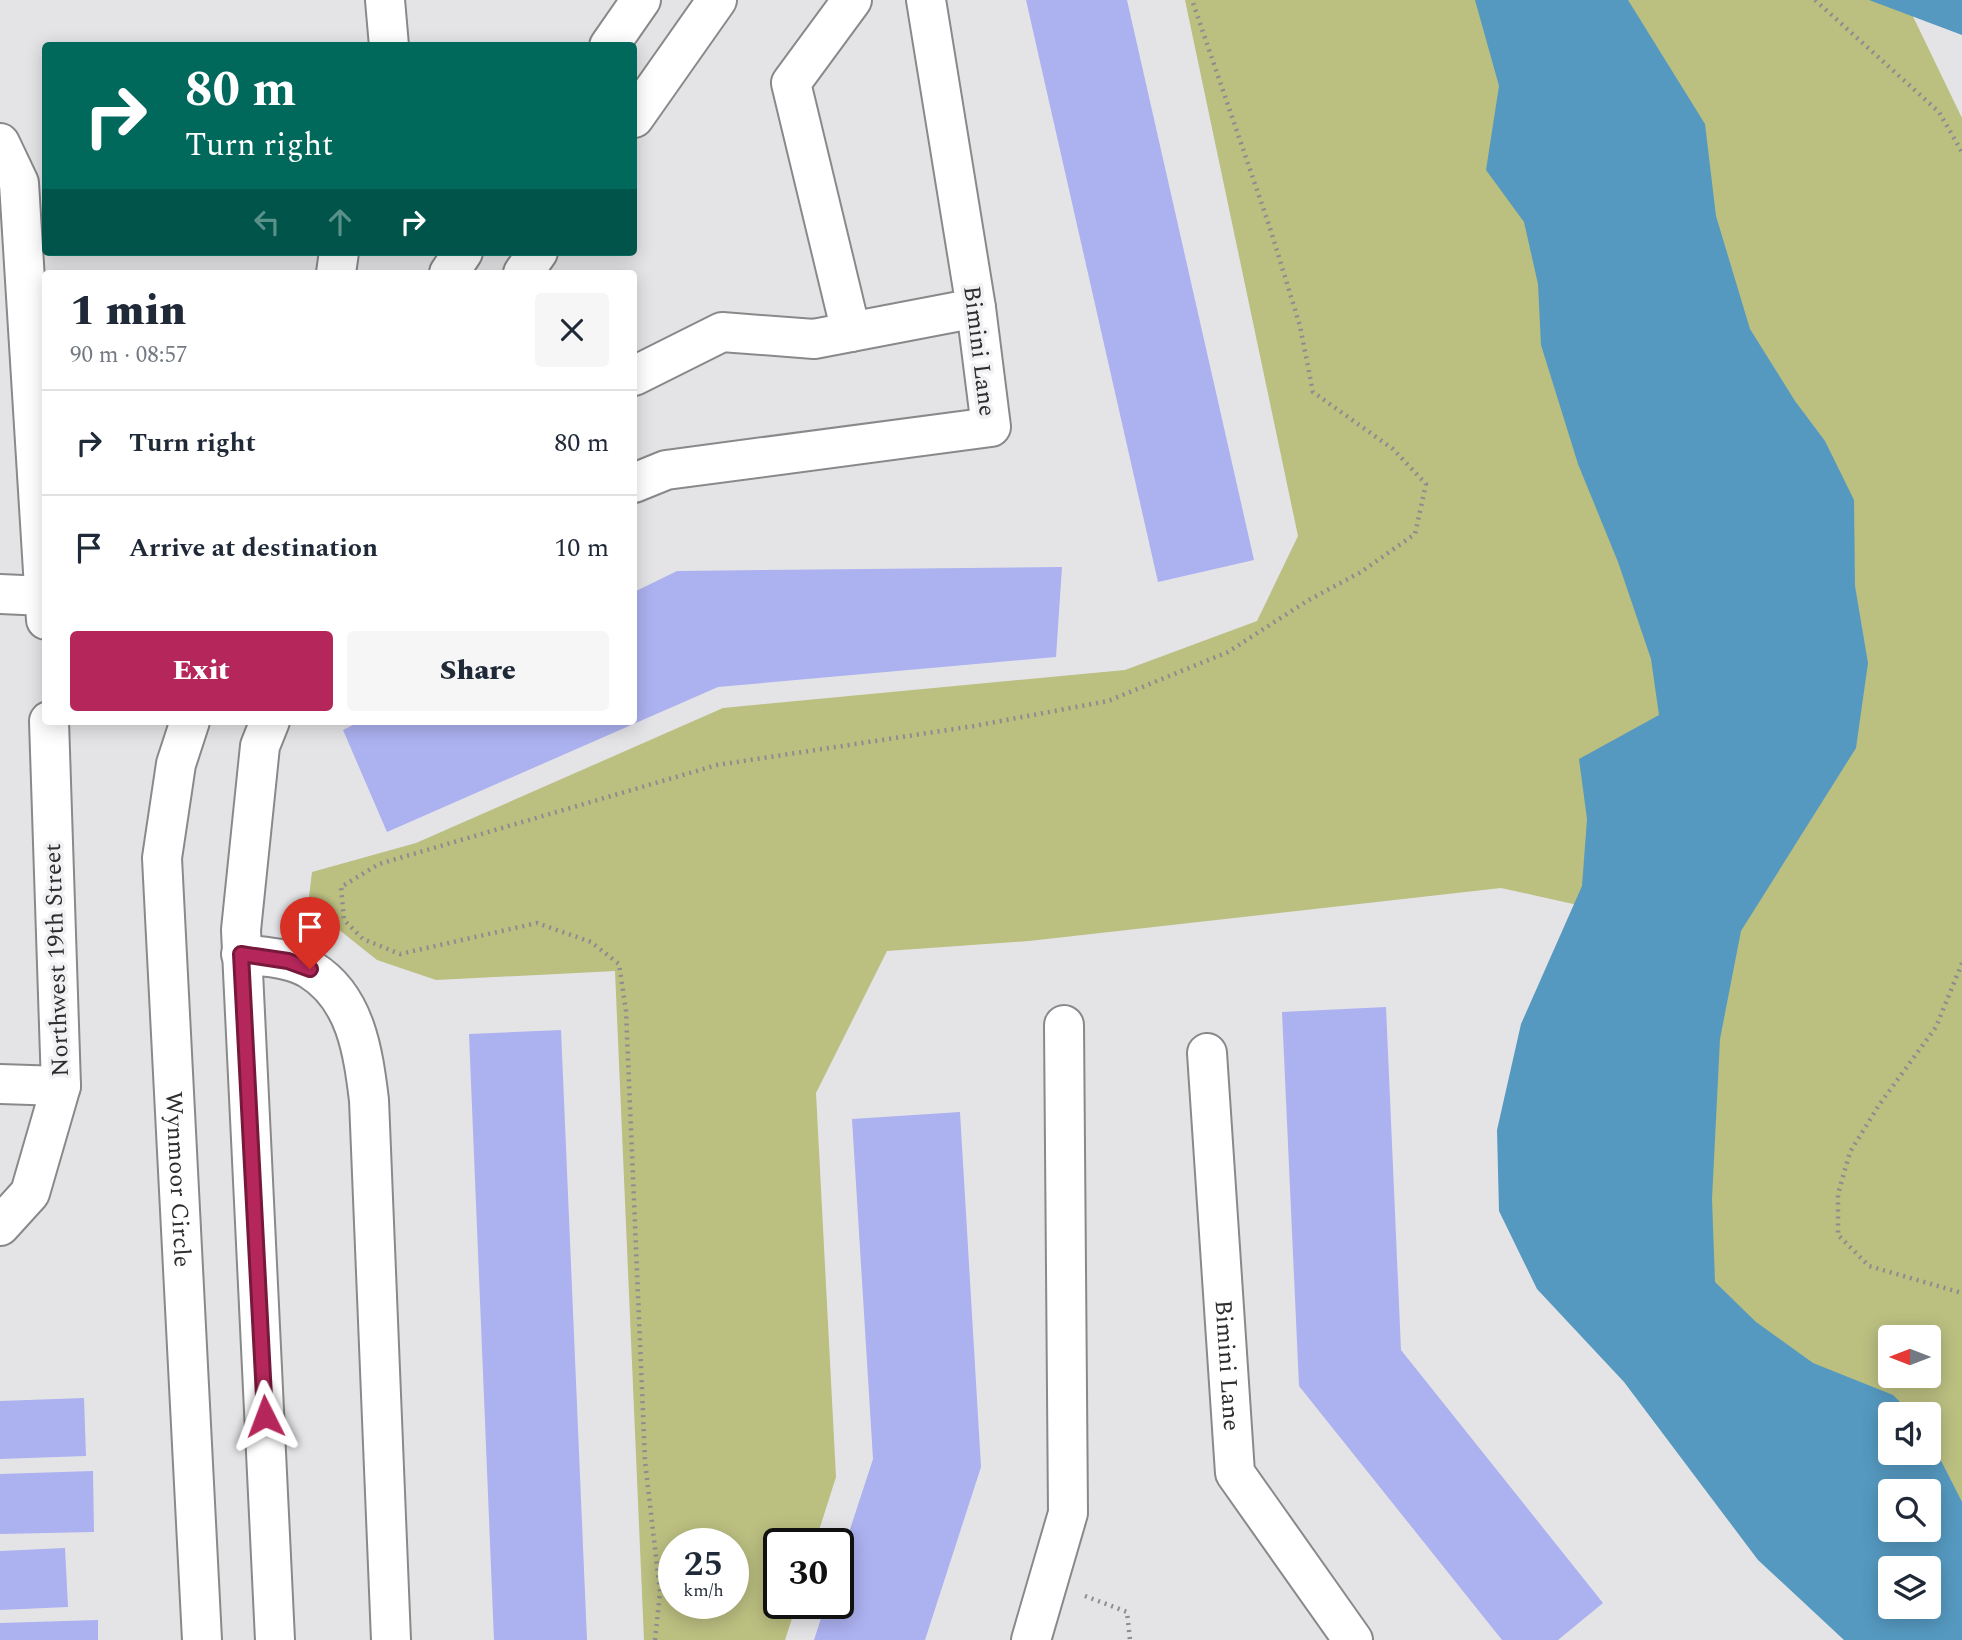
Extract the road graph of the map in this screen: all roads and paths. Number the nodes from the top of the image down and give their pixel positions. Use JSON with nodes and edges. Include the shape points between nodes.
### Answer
{"nodes":[{"id":1,"x":384,"y":0,"type":"edge"},
{"id":2,"x":641,"y":0,"type":"edge"},
{"id":3,"x":718,"y":0,"type":"edge"},
{"id":4,"x":852,"y":0,"type":"edge"},
{"id":5,"x":926,"y":0,"type":"edge"},
{"id":6,"x":1192,"y":0,"type":"edge"},
{"id":7,"x":1815,"y":0,"type":"edge"},
{"id":8,"x":389,"y":42,"type":"edge"},
{"id":9,"x":612,"y":42,"type":"edge"},
{"id":10,"x":637,"y":114,"type":"edge"},
{"id":11,"x":0,"y":143,"type":"edge"},
{"id":12,"x":1962,"y":152,"type":"edge"},
{"id":13,"x":976,"y":308,"type":"junction"},
{"id":14,"x":851,"y":332,"type":"junction"},
{"id":15,"x":637,"y":374,"type":"edge"},
{"id":16,"x":637,"y":482,"type":"edge"},
{"id":17,"x":42,"y":548,"type":"edge"},
{"id":18,"x":0,"y":594,"type":"edge"},
{"id":19,"x":42,"y":596,"type":"edge"},
{"id":20,"x":49,"y":725,"type":"edge"},
{"id":21,"x":189,"y":725,"type":"edge"},
{"id":22,"x":268,"y":725,"type":"edge"},
{"id":23,"x":241,"y":954,"type":"junction"},
{"id":24,"x":1962,"y":963,"type":"edge"},
{"id":25,"x":1064,"y":1025,"type":"dead end"},
{"id":26,"x":1207,"y":1053,"type":"dead end"},
{"id":27,"x":0,"y":1084,"type":"edge"},
{"id":28,"x":61,"y":1086,"type":"junction"},
{"id":29,"x":0,"y":1226,"type":"edge"},
{"id":30,"x":1962,"y":1293,"type":"edge"},
{"id":31,"x":1048,"y":1581,"type":"junction"},
{"id":32,"x":202,"y":1640,"type":"edge"},
{"id":33,"x":275,"y":1640,"type":"edge"},
{"id":34,"x":391,"y":1640,"type":"edge"},
{"id":35,"x":655,"y":1640,"type":"edge"},
{"id":36,"x":1031,"y":1640,"type":"edge"},
{"id":37,"x":1130,"y":1640,"type":"edge"},
{"id":38,"x":1353,"y":1640,"type":"edge"}],
"edges":[{"from":1,"to":8,"type":"street"},
{"from":2,"to":9,"type":"street"},
{"from":3,"to":10,"type":"street"},
{"from":4,"to":14,"type":"street","via":[[792,83]]},
{"from":5,"to":13,"type":"street","name":"Bimini Lane"},
{"from":6,"to":35,"type":"path","via":[[1270,228],[1300,326],[1313,392],[1393,449],[1426,484],[1415,534],[1228,652],[1108,701],[717,765],[379,864],[341,887],[344,920],[363,939],[400,954],[537,923],[591,942],[619,964],[626,1011],[645,1461],[660,1592]]},
{"from":7,"to":12,"type":"path","via":[[1939,112]]},
{"from":11,"to":17,"type":"street","via":[[19,183]]},
{"from":13,"to":14,"type":"street"},
{"from":13,"to":16,"type":"street","name":"Bimini Lane","via":[[991,427],[666,470]]},
{"from":14,"to":15,"type":"street","via":[[814,339],[722,332]]},
{"from":18,"to":19,"type":"street"},
{"from":20,"to":28,"type":"street","name":"Northwest 19th Street"},
{"from":21,"to":32,"type":"street","name":"Wynmoor Circle","via":[[176,764],[162,858]]},
{"from":22,"to":23,"type":"street","via":[[260,746]]},
{"from":23,"to":33,"type":"street"},
{"from":23,"to":34,"type":"street","via":[[310,969],[336,992],[361,1038],[369,1100]]},
{"from":24,"to":30,"type":"path","via":[[1936,1027],[1850,1152],[1838,1194],[1838,1235],[1869,1266]]},
{"from":25,"to":31,"type":"street","via":[[1068,1513]]},
{"from":26,"to":38,"type":"street","name":"Bimini Lane","via":[[1235,1473]]},
{"from":27,"to":28,"type":"street"},
{"from":28,"to":29,"type":"street","name":"Northwest 19th Street","via":[[30,1193]]},
{"from":31,"to":36,"type":"street"},
{"from":31,"to":37,"type":"path","via":[[1127,1612]]}]}
